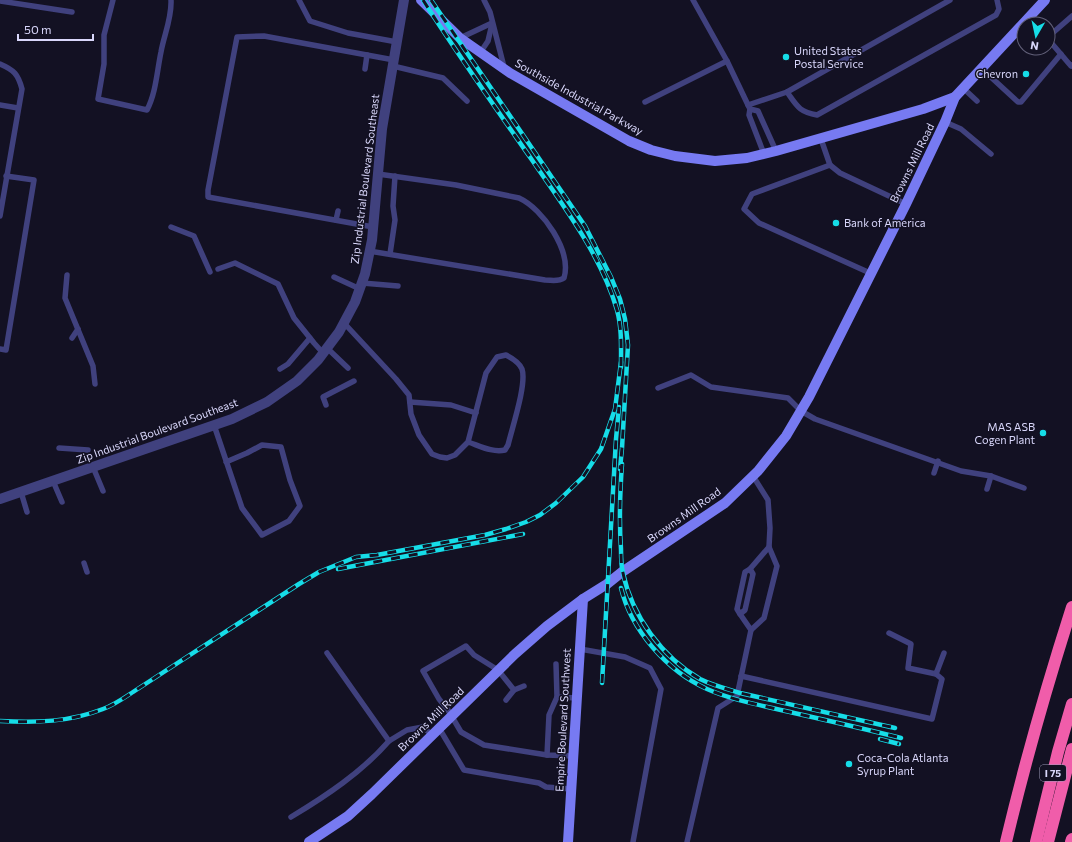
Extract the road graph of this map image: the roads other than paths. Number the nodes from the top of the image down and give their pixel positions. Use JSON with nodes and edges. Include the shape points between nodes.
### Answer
{"nodes":[{"id":1,"x":113,"y":0,"type":"edge"},
{"id":2,"x":171,"y":0,"type":"edge"},
{"id":3,"x":300,"y":0,"type":"edge"},
{"id":4,"x":404,"y":0,"type":"edge"},
{"id":5,"x":421,"y":0,"type":"edge"},
{"id":6,"x":484,"y":0,"type":"edge"},
{"id":7,"x":692,"y":0,"type":"edge"},
{"id":8,"x":950,"y":0,"type":"edge"},
{"id":9,"x":997,"y":0,"type":"edge"},
{"id":10,"x":1045,"y":0,"type":"edge"},
{"id":11,"x":0,"y":1,"type":"edge"},
{"id":12,"x":72,"y":12,"type":"dead end"},
{"id":13,"x":1035,"y":16,"type":"edge"},
{"id":14,"x":1072,"y":16,"type":"edge"},
{"id":15,"x":492,"y":23,"type":"junction"},
{"id":16,"x":1056,"y":31,"type":"edge"},
{"id":17,"x":1016,"y":35,"type":"edge"},
{"id":18,"x":460,"y":38,"type":"junction"},
{"id":19,"x":397,"y":42,"type":"junction"},
{"id":20,"x":1056,"y":48,"type":"edge"},
{"id":21,"x":480,"y":53,"type":"junction"},
{"id":22,"x":1061,"y":54,"type":"junction"},
{"id":23,"x":367,"y":55,"type":"junction"},
{"id":24,"x":727,"y":61,"type":"junction"},
{"id":25,"x":393,"y":63,"type":"junction"},
{"id":26,"x":0,"y":64,"type":"edge"},
{"id":27,"x":1072,"y":65,"type":"edge"},
{"id":28,"x":981,"y":68,"type":"junction"},
{"id":29,"x":365,"y":69,"type":"dead end"},
{"id":30,"x":504,"y":69,"type":"junction"},
{"id":31,"x":963,"y":88,"type":"junction"},
{"id":32,"x":787,"y":92,"type":"junction"},
{"id":33,"x":955,"y":97,"type":"junction"},
{"id":34,"x":466,"y":101,"type":"dead end"},
{"id":35,"x":977,"y":101,"type":"dead end"},
{"id":36,"x":645,"y":102,"type":"dead end"},
{"id":37,"x":0,"y":105,"type":"edge"},
{"id":38,"x":749,"y":107,"type":"junction"},
{"id":39,"x":18,"y":108,"type":"junction"},
{"id":40,"x":945,"y":122,"type":"junction"},
{"id":41,"x":821,"y":138,"type":"junction"},
{"id":42,"x":776,"y":151,"type":"junction"},
{"id":43,"x":764,"y":154,"type":"junction"},
{"id":44,"x":991,"y":154,"type":"dead end"},
{"id":45,"x":830,"y":165,"type":"junction"},
{"id":46,"x":378,"y":174,"type":"junction"},
{"id":47,"x":6,"y":176,"type":"junction"},
{"id":48,"x":395,"y":176,"type":"junction"},
{"id":49,"x":906,"y":204,"type":"junction"},
{"id":50,"x":338,"y":211,"type":"dead end"},
{"id":51,"x":0,"y":216,"type":"edge"},
{"id":52,"x":336,"y":220,"type":"junction"},
{"id":53,"x":171,"y":227,"type":"dead end"},
{"id":54,"x":373,"y":227,"type":"junction"},
{"id":55,"x":370,"y":251,"type":"junction"},
{"id":56,"x":390,"y":254,"type":"junction"},
{"id":57,"x":218,"y":269,"type":"dead end"},
{"id":58,"x":210,"y":272,"type":"dead end"},
{"id":59,"x":870,"y":273,"type":"junction"},
{"id":60,"x":67,"y":275,"type":"dead end"},
{"id":61,"x":334,"y":277,"type":"dead end"},
{"id":62,"x":361,"y":286,"type":"junction"},
{"id":63,"x":398,"y":286,"type":"dead end"},
{"id":64,"x":344,"y":323,"type":"junction"},
{"id":65,"x":78,"y":329,"type":"junction"},
{"id":66,"x":72,"y":338,"type":"dead end"},
{"id":67,"x":310,"y":338,"type":"junction"},
{"id":68,"x":0,"y":349,"type":"edge"},
{"id":69,"x":325,"y":350,"type":"junction"},
{"id":70,"x":348,"y":368,"type":"dead end"},
{"id":71,"x":280,"y":369,"type":"dead end"},
{"id":72,"x":354,"y":381,"type":"dead end"},
{"id":73,"x":95,"y":384,"type":"dead end"},
{"id":74,"x":658,"y":388,"type":"dead end"},
{"id":75,"x":410,"y":402,"type":"junction"},
{"id":76,"x":326,"y":405,"type":"dead end"},
{"id":77,"x":801,"y":411,"type":"junction"},
{"id":78,"x":476,"y":413,"type":"junction"},
{"id":79,"x":214,"y":425,"type":"junction"},
{"id":80,"x":468,"y":442,"type":"junction"},
{"id":81,"x":59,"y":448,"type":"dead end"},
{"id":82,"x":88,"y":450,"type":"dead end"},
{"id":83,"x":938,"y":461,"type":"junction"},
{"id":84,"x":226,"y":462,"type":"junction"},
{"id":85,"x":93,"y":467,"type":"junction"},
{"id":86,"x":934,"y":473,"type":"dead end"},
{"id":87,"x":753,"y":476,"type":"junction"},
{"id":88,"x":991,"y":476,"type":"junction"},
{"id":89,"x":53,"y":480,"type":"junction"},
{"id":90,"x":987,"y":488,"type":"dead end"},
{"id":91,"x":1024,"y":488,"type":"dead end"},
{"id":92,"x":103,"y":491,"type":"dead end"},
{"id":93,"x":20,"y":492,"type":"junction"},
{"id":94,"x":0,"y":499,"type":"edge"},
{"id":95,"x":62,"y":502,"type":"dead end"},
{"id":96,"x":27,"y":512,"type":"dead end"},
{"id":97,"x":769,"y":547,"type":"junction"},
{"id":98,"x":84,"y":563,"type":"dead end"},
{"id":99,"x":87,"y":572,"type":"dead end"},
{"id":100,"x":583,"y":599,"type":"junction"},
{"id":101,"x":1072,"y":607,"type":"edge"},
{"id":102,"x":752,"y":630,"type":"junction"},
{"id":103,"x":889,"y":633,"type":"dead end"},
{"id":104,"x":580,"y":649,"type":"junction"},
{"id":105,"x":327,"y":653,"type":"dead end"},
{"id":106,"x":944,"y":653,"type":"dead end"},
{"id":107,"x":556,"y":664,"type":"dead end"},
{"id":108,"x":498,"y":670,"type":"junction"},
{"id":109,"x":936,"y":674,"type":"junction"},
{"id":110,"x":741,"y":676,"type":"junction"},
{"id":111,"x":524,"y":686,"type":"dead end"},
{"id":112,"x":514,"y":690,"type":"junction"},
{"id":113,"x":557,"y":697,"type":"junction"},
{"id":114,"x":577,"y":698,"type":"junction"},
{"id":115,"x":506,"y":700,"type":"dead end"},
{"id":116,"x":1072,"y":704,"type":"edge"},
{"id":117,"x":452,"y":716,"type":"junction"},
{"id":118,"x":435,"y":732,"type":"junction"},
{"id":119,"x":389,"y":741,"type":"junction"},
{"id":120,"x":1072,"y":749,"type":"edge"},
{"id":121,"x":547,"y":755,"type":"junction"},
{"id":122,"x":573,"y":756,"type":"junction"},
{"id":123,"x":571,"y":789,"type":"junction"},
{"id":124,"x":291,"y":817,"type":"dead end"},
{"id":125,"x":309,"y":842,"type":"edge"},
{"id":126,"x":568,"y":842,"type":"edge"},
{"id":127,"x":633,"y":842,"type":"edge"},
{"id":128,"x":687,"y":842,"type":"edge"},
{"id":129,"x":1006,"y":842,"type":"edge"},
{"id":130,"x":1036,"y":842,"type":"edge"},
{"id":131,"x":1048,"y":842,"type":"edge"}],
"edges":[{"from":1,"to":2,"type":"lane","via":[[104,35],[104,64],[98,99],[147,110],[152,101],[171,11]]},
{"from":3,"to":19,"type":"lane","via":[[310,21],[348,33]]},
{"from":4,"to":19,"type":"street","name":"Zip Industrial Boulevard Southeast"},
{"from":5,"to":18,"type":"street","name":"Southside Industrial Parkway"},
{"from":6,"to":15,"type":"lane"},
{"from":7,"to":24,"type":"lane"},
{"from":8,"to":32,"type":"lane"},
{"from":9,"to":32,"type":"lane","via":[[999,9],[996,15],[817,115],[806,113],[796,106]]},
{"from":10,"to":13,"type":"street","name":"Browns Mill Road"},
{"from":11,"to":12,"type":"lane"},
{"from":14,"to":16,"type":"lane"},
{"from":15,"to":18,"type":"lane"},
{"from":15,"to":21,"type":"lane","via":[[488,41]]},
{"from":15,"to":30,"type":"lane"},
{"from":17,"to":28,"type":"street","name":"Browns Mill Road"},
{"from":18,"to":21,"type":"street","name":"Southside Industrial Parkway"},
{"from":19,"to":25,"type":"street","name":"Zip Industrial Boulevard Southeast"},
{"from":20,"to":22,"type":"lane"},
{"from":21,"to":30,"type":"street","name":"Southside Industrial Parkway"},
{"from":22,"to":27,"type":"lane"},
{"from":22,"to":28,"type":"lane","via":[[1021,102]]},
{"from":23,"to":25,"type":"lane"},
{"from":23,"to":29,"type":"lane"},
{"from":23,"to":52,"type":"lane","via":[[264,36],[237,37],[211,175],[208,198]]},
{"from":24,"to":36,"type":"lane"},
{"from":24,"to":38,"type":"lane"},
{"from":25,"to":34,"type":"lane","via":[[443,78]]},
{"from":25,"to":46,"type":"street","name":"Zip Industrial Boulevard Southeast","via":[[382,129]]},
{"from":26,"to":39,"type":"lane","via":[[18,77],[22,89]]},
{"from":28,"to":31,"type":"street","name":"Browns Mill Road"},
{"from":30,"to":43,"type":"street","name":"Southside Industrial Parkway","via":[[629,141],[651,150],[695,160],[715,161],[731,161]]},
{"from":31,"to":33,"type":"street","name":"Browns Mill Road"},
{"from":31,"to":35,"type":"lane"},
{"from":32,"to":38,"type":"lane"},
{"from":33,"to":40,"type":"street","name":"Browns Mill Road"},
{"from":33,"to":41,"type":"street","name":"Southside Industrial Parkway","via":[[923,109]]},
{"from":37,"to":39,"type":"lane"},
{"from":38,"to":42,"type":"lane","via":[[758,111]]},
{"from":38,"to":43,"type":"lane","via":[[749,115]]},
{"from":39,"to":47,"type":"lane"},
{"from":40,"to":44,"type":"lane","via":[[961,129]]},
{"from":40,"to":49,"type":"street","name":"Browns Mill Road"},
{"from":41,"to":42,"type":"street","name":"Southside Industrial Parkway"},
{"from":41,"to":45,"type":"lane"},
{"from":42,"to":43,"type":"street","name":"Southside Industrial Parkway"},
{"from":45,"to":49,"type":"lane","via":[[840,173]]},
{"from":45,"to":59,"type":"lane","via":[[752,194],[744,209],[759,223]]},
{"from":46,"to":48,"type":"lane"},
{"from":46,"to":54,"type":"street","name":"Zip Industrial Boulevard Southeast"},
{"from":47,"to":51,"type":"lane"},
{"from":47,"to":68,"type":"lane","via":[[34,180],[6,350]]},
{"from":48,"to":56,"type":"lane","via":[[395,220]]},
{"from":48,"to":56,"type":"lane","via":[[526,201],[546,221],[556,236],[566,270],[564,278],[559,281],[545,280]]},
{"from":49,"to":59,"type":"street","name":"Browns Mill Road"},
{"from":50,"to":52,"type":"lane"},
{"from":52,"to":54,"type":"lane"},
{"from":53,"to":58,"type":"lane","via":[[194,236]]},
{"from":54,"to":55,"type":"street","name":"Zip Industrial Boulevard Southeast"},
{"from":55,"to":56,"type":"lane"},
{"from":55,"to":62,"type":"street","name":"Zip Industrial Boulevard Southeast"},
{"from":57,"to":67,"type":"lane","via":[[235,263],[278,284],[294,318]]},
{"from":59,"to":77,"type":"street","name":"Browns Mill Road"},
{"from":60,"to":65,"type":"lane","via":[[65,298]]},
{"from":61,"to":62,"type":"lane"},
{"from":62,"to":63,"type":"lane"},
{"from":62,"to":64,"type":"street","name":"Zip Industrial Boulevard Southeast"},
{"from":64,"to":69,"type":"street","name":"Zip Industrial Boulevard Southeast"},
{"from":64,"to":75,"type":"lane","via":[[396,379],[409,395]]},
{"from":65,"to":66,"type":"lane"},
{"from":65,"to":73,"type":"lane","via":[[93,366]]},
{"from":67,"to":69,"type":"lane"},
{"from":67,"to":71,"type":"lane","via":[[288,364]]},
{"from":69,"to":70,"type":"lane"},
{"from":69,"to":79,"type":"street","name":"Zip Industrial Boulevard Southeast","via":[[297,381],[267,402]]},
{"from":72,"to":76,"type":"lane","via":[[323,396]]},
{"from":74,"to":77,"type":"lane","via":[[691,375],[711,387],[788,398]]},
{"from":75,"to":78,"type":"lane","via":[[451,405]]},
{"from":75,"to":80,"type":"lane","via":[[411,414],[419,435],[432,454],[447,458],[455,455]]},
{"from":77,"to":83,"type":"lane","via":[[815,419]]},
{"from":77,"to":87,"type":"street","name":"Browns Mill Road","via":[[786,436]]},
{"from":78,"to":80,"type":"lane"},
{"from":78,"to":80,"type":"lane","via":[[486,373],[493,361],[506,355],[515,360],[521,367],[524,382],[508,445],[505,450],[500,451]]},
{"from":79,"to":84,"type":"lane"},
{"from":79,"to":85,"type":"street","name":"Zip Industrial Boulevard Southeast"},
{"from":81,"to":82,"type":"lane"},
{"from":83,"to":86,"type":"lane"},
{"from":83,"to":88,"type":"lane","via":[[961,470]]},
{"from":84,"to":84,"type":"lane","via":[[242,508],[262,535],[289,521],[300,506],[281,447],[262,445]]},
{"from":85,"to":89,"type":"street","name":"Zip Industrial Boulevard Southeast"},
{"from":85,"to":92,"type":"lane"},
{"from":87,"to":97,"type":"lane","via":[[768,500]]},
{"from":87,"to":100,"type":"street","name":"Browns Mill Road","via":[[725,502]]},
{"from":88,"to":90,"type":"lane"},
{"from":88,"to":91,"type":"lane"},
{"from":89,"to":93,"type":"street","name":"Zip Industrial Boulevard Southeast"},
{"from":89,"to":95,"type":"lane"},
{"from":93,"to":94,"type":"street","name":"Zip Industrial Boulevard Southeast"},
{"from":93,"to":96,"type":"lane"},
{"from":97,"to":102,"type":"lane","via":[[777,566],[764,618]]},
{"from":97,"to":102,"type":"lane","via":[[745,572],[739,599],[737,609]]},
{"from":98,"to":99,"type":"lane"},
{"from":100,"to":104,"type":"street","name":"Empire Boulevard Southwest"},
{"from":100,"to":108,"type":"street","name":"Browns Mill Road","via":[[547,626]]},
{"from":101,"to":129,"type":"highway","via":[[1045,692]]},
{"from":102,"to":110,"type":"lane"},
{"from":103,"to":109,"type":"lane","via":[[911,644],[908,668]]},
{"from":104,"to":114,"type":"street","name":"Empire Boulevard Southwest"},
{"from":104,"to":127,"type":"lane","via":[[625,656],[650,668],[661,689]]},
{"from":105,"to":119,"type":"lane"},
{"from":106,"to":109,"type":"lane"},
{"from":107,"to":113,"type":"lane"},
{"from":108,"to":112,"type":"lane"},
{"from":108,"to":117,"type":"street","name":"Browns Mill Road"},
{"from":108,"to":117,"type":"lane","via":[[474,655],[466,646],[422,671]]},
{"from":109,"to":110,"type":"lane","via":[[942,679],[932,719]]},
{"from":110,"to":128,"type":"lane","via":[[737,696],[718,708]]},
{"from":111,"to":112,"type":"lane"},
{"from":112,"to":115,"type":"lane"},
{"from":113,"to":114,"type":"lane"},
{"from":113,"to":121,"type":"lane","via":[[549,715]]},
{"from":114,"to":122,"type":"street","name":"Empire Boulevard Southwest"},
{"from":116,"to":130,"type":"highway","number":"I 75"},
{"from":117,"to":118,"type":"street","name":"Browns Mill Road"},
{"from":117,"to":121,"type":"lane","via":[[461,732],[484,745]]},
{"from":118,"to":119,"type":"lane","via":[[422,727],[407,730]]},
{"from":118,"to":123,"type":"lane","via":[[464,770],[540,783],[546,787]]},
{"from":118,"to":125,"type":"street","name":"Browns Mill Road","via":[[348,816]]},
{"from":119,"to":124,"type":"lane","via":[[370,762],[320,800]]},
{"from":120,"to":131,"type":"highway"},
{"from":121,"to":122,"type":"lane"},
{"from":122,"to":123,"type":"street","name":"Empire Boulevard Southwest"},
{"from":123,"to":126,"type":"street","name":"Empire Boulevard Southwest"}]}
